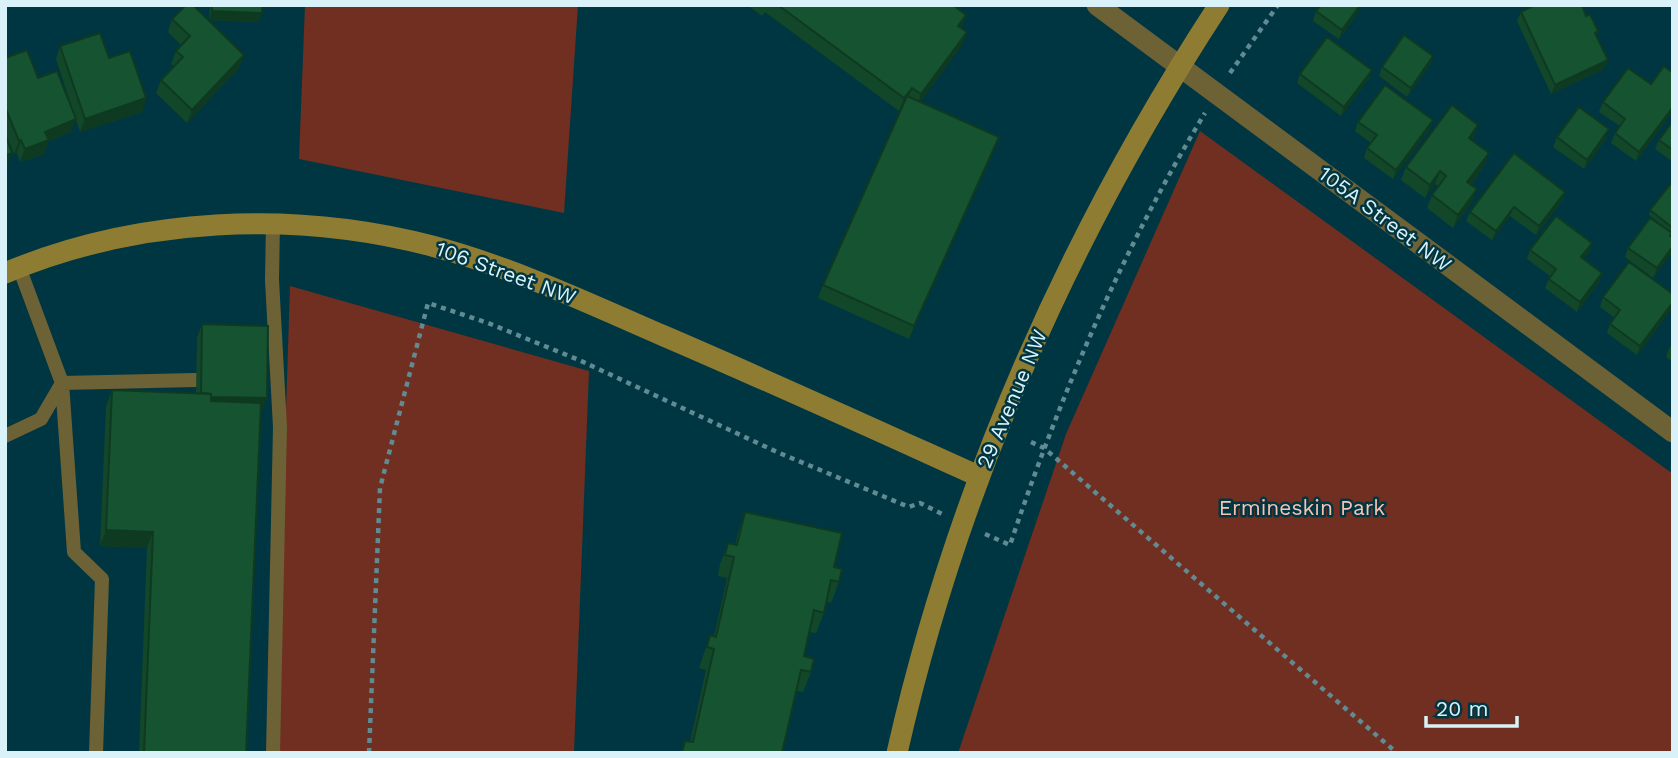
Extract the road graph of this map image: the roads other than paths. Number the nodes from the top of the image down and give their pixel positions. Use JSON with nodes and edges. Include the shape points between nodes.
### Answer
{"nodes":[{"id":1,"x":1097,"y":5,"type":"edge"},
{"id":2,"x":1219,"y":5,"type":"edge"},
{"id":3,"x":1179,"y":66,"type":"junction"},
{"id":4,"x":273,"y":223,"type":"junction"},
{"id":5,"x":12,"y":270,"type":"edge"},
{"id":6,"x":196,"y":380,"type":"dead end"},
{"id":7,"x":62,"y":383,"type":"junction"},
{"id":8,"x":1673,"y":432,"type":"edge"},
{"id":9,"x":5,"y":436,"type":"edge"},
{"id":10,"x":978,"y":476,"type":"junction"},
{"id":11,"x":96,"y":753,"type":"edge"},
{"id":12,"x":273,"y":753,"type":"edge"},
{"id":13,"x":897,"y":753,"type":"edge"}],
"edges":[{"from":1,"to":3,"type":"street","name":"105A Street NW"},
{"from":2,"to":3,"type":"street","name":"29 Avenue NW"},
{"from":3,"to":8,"type":"street","name":"105A Street NW"},
{"from":3,"to":10,"type":"street","name":"29 Avenue NW","via":[[1055,298]]},
{"from":4,"to":5,"type":"street","name":"106 Street NW","via":[[138,234]]},
{"from":4,"to":10,"type":"street","name":"106 Street NW","via":[[353,230],[431,246],[537,281]]},
{"from":4,"to":12,"type":"lane","via":[[270,380],[280,428]]},
{"from":5,"to":7,"type":"lane"},
{"from":6,"to":7,"type":"lane"},
{"from":7,"to":9,"type":"lane","via":[[41,419]]},
{"from":7,"to":11,"type":"lane","via":[[74,552],[102,579]]},
{"from":10,"to":13,"type":"street","name":"29 Avenue NW","via":[[930,627]]}]}
